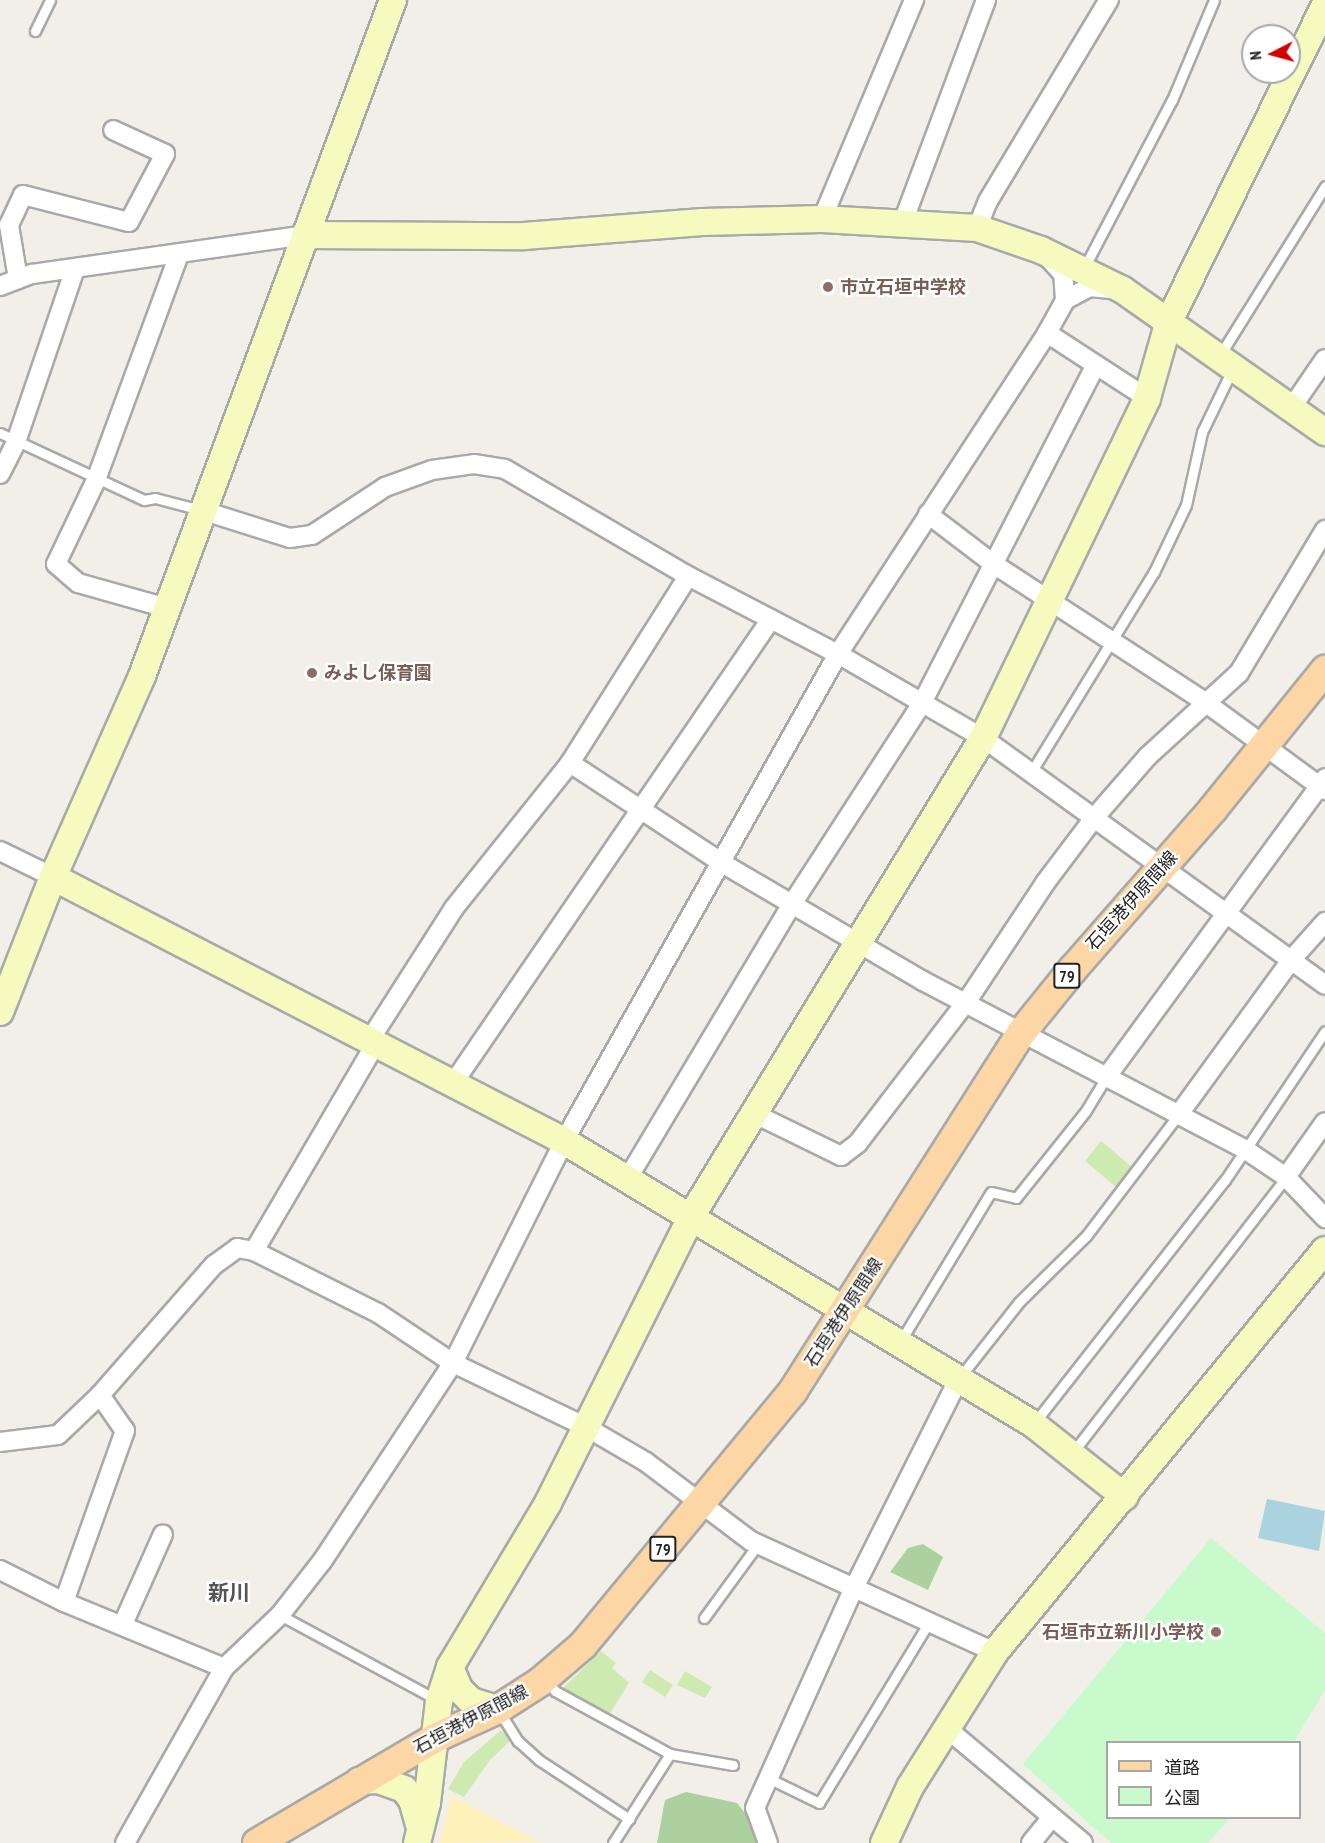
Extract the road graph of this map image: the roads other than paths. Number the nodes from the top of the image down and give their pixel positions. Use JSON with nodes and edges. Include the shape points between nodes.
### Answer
{"nodes":[{"id":1,"x":50,"y":0,"type":"edge"},
{"id":2,"x":393,"y":0,"type":"edge"},
{"id":3,"x":914,"y":0,"type":"edge"},
{"id":4,"x":986,"y":0,"type":"edge"},
{"id":5,"x":1110,"y":0,"type":"edge"},
{"id":6,"x":1214,"y":0,"type":"edge"},
{"id":7,"x":1325,"y":6,"type":"edge"},
{"id":8,"x":35,"y":31,"type":"dead end"},
{"id":9,"x":113,"y":130,"type":"dead end"},
{"id":10,"x":1325,"y":186,"type":"edge"},
{"id":11,"x":822,"y":219,"type":"junction"},
{"id":12,"x":903,"y":222,"type":"junction"},
{"id":13,"x":977,"y":228,"type":"junction"},
{"id":14,"x":305,"y":235,"type":"junction"},
{"id":15,"x":1041,"y":249,"type":"junction"},
{"id":16,"x":179,"y":255,"type":"junction"},
{"id":17,"x":1084,"y":268,"type":"junction"},
{"id":18,"x":75,"y":269,"type":"junction"},
{"id":19,"x":18,"y":279,"type":"junction"},
{"id":20,"x":0,"y":286,"type":"edge"},
{"id":21,"x":1123,"y":290,"type":"junction"},
{"id":22,"x":1065,"y":300,"type":"junction"},
{"id":23,"x":1169,"y":321,"type":"junction"},
{"id":24,"x":1047,"y":333,"type":"junction"},
{"id":25,"x":1325,"y":358,"type":"edge"},
{"id":26,"x":1227,"y":361,"type":"junction"},
{"id":27,"x":1095,"y":367,"type":"junction"},
{"id":28,"x":1147,"y":398,"type":"junction"},
{"id":29,"x":1292,"y":407,"type":"junction"},
{"id":30,"x":1325,"y":432,"type":"edge"},
{"id":31,"x":8,"y":438,"type":"edge"},
{"id":32,"x":0,"y":474,"type":"edge"},
{"id":33,"x":96,"y":480,"type":"junction"},
{"id":34,"x":201,"y":510,"type":"junction"},
{"id":35,"x":928,"y":514,"type":"junction"},
{"id":36,"x":1325,"y":530,"type":"edge"},
{"id":37,"x":995,"y":565,"type":"junction"},
{"id":38,"x":688,"y":576,"type":"junction"},
{"id":39,"x":1052,"y":601,"type":"junction"},
{"id":40,"x":167,"y":608,"type":"junction"},
{"id":41,"x":771,"y":619,"type":"junction"},
{"id":42,"x":1113,"y":642,"type":"junction"},
{"id":43,"x":838,"y":654,"type":"junction"},
{"id":44,"x":1325,"y":670,"type":"edge"},
{"id":45,"x":1205,"y":702,"type":"junction"},
{"id":46,"x":922,"y":703,"type":"junction"},
{"id":47,"x":983,"y":738,"type":"junction"},
{"id":48,"x":1266,"y":745,"type":"junction"},
{"id":49,"x":570,"y":763,"type":"junction"},
{"id":50,"x":1030,"y":774,"type":"junction"},
{"id":51,"x":1323,"y":784,"type":"edge"},
{"id":52,"x":642,"y":810,"type":"junction"},
{"id":53,"x":1094,"y":818,"type":"junction"},
{"id":54,"x":0,"y":851,"type":"edge"},
{"id":55,"x":722,"y":863,"type":"junction"},
{"id":56,"x":1162,"y":867,"type":"junction"},
{"id":57,"x":53,"y":877,"type":"junction"},
{"id":58,"x":792,"y":904,"type":"junction"},
{"id":59,"x":1223,"y":914,"type":"junction"},
{"id":60,"x":1325,"y":922,"type":"edge"},
{"id":61,"x":858,"y":942,"type":"junction"},
{"id":62,"x":1292,"y":959,"type":"junction"},
{"id":63,"x":1325,"y":985,"type":"edge"},
{"id":64,"x":967,"y":1001,"type":"junction"},
{"id":65,"x":0,"y":1011,"type":"edge"},
{"id":66,"x":1325,"y":1031,"type":"edge"},
{"id":67,"x":1022,"y":1032,"type":"junction"},
{"id":68,"x":374,"y":1040,"type":"junction"},
{"id":69,"x":1108,"y":1075,"type":"junction"},
{"id":70,"x":454,"y":1082,"type":"junction"},
{"id":71,"x":755,"y":1114,"type":"junction"},
{"id":72,"x":1179,"y":1114,"type":"junction"},
{"id":73,"x":1325,"y":1122,"type":"edge"},
{"id":74,"x":564,"y":1141,"type":"junction"},
{"id":75,"x":1246,"y":1150,"type":"junction"},
{"id":76,"x":1286,"y":1177,"type":"junction"},
{"id":77,"x":628,"y":1178,"type":"junction"},
{"id":78,"x":692,"y":1215,"type":"junction"},
{"id":79,"x":1325,"y":1218,"type":"edge"},
{"id":80,"x":1325,"y":1250,"type":"edge"},
{"id":81,"x":254,"y":1251,"type":"junction"},
{"id":82,"x":847,"y":1311,"type":"junction"},
{"id":83,"x":900,"y":1342,"type":"junction"},
{"id":84,"x":453,"y":1363,"type":"junction"},
{"id":85,"x":959,"y":1378,"type":"junction"},
{"id":86,"x":100,"y":1395,"type":"junction"},
{"id":87,"x":1033,"y":1424,"type":"junction"},
{"id":88,"x":586,"y":1427,"type":"junction"},
{"id":89,"x":0,"y":1442,"type":"edge"},
{"id":90,"x":1071,"y":1454,"type":"junction"},
{"id":91,"x":1125,"y":1497,"type":"junction"},
{"id":92,"x":702,"y":1502,"type":"junction"},
{"id":93,"x":163,"y":1534,"type":"dead end"},
{"id":94,"x":758,"y":1544,"type":"junction"},
{"id":95,"x":0,"y":1570,"type":"edge"},
{"id":96,"x":853,"y":1590,"type":"junction"},
{"id":97,"x":64,"y":1602,"type":"junction"},
{"id":98,"x":280,"y":1615,"type":"junction"},
{"id":99,"x":704,"y":1618,"type":"dead end"},
{"id":100,"x":929,"y":1622,"type":"junction"},
{"id":101,"x":123,"y":1623,"type":"junction"},
{"id":102,"x":995,"y":1652,"type":"junction"},
{"id":103,"x":450,"y":1667,"type":"junction"},
{"id":104,"x":224,"y":1668,"type":"junction"},
{"id":105,"x":545,"y":1678,"type":"junction"},
{"id":106,"x":439,"y":1701,"type":"junction"},
{"id":107,"x":498,"y":1709,"type":"junction"},
{"id":108,"x":945,"y":1727,"type":"junction"},
{"id":109,"x":435,"y":1738,"type":"junction"},
{"id":110,"x":670,"y":1754,"type":"junction"},
{"id":111,"x":733,"y":1765,"type":"dead end"},
{"id":112,"x":768,"y":1778,"type":"junction"},
{"id":113,"x":359,"y":1781,"type":"junction"},
{"id":114,"x":1052,"y":1818,"type":"junction"},
{"id":115,"x":629,"y":1820,"type":"junction"},
{"id":116,"x":419,"y":1837,"type":"edge"},
{"id":117,"x":125,"y":1843,"type":"edge"},
{"id":118,"x":257,"y":1843,"type":"edge"},
{"id":119,"x":613,"y":1843,"type":"edge"},
{"id":120,"x":768,"y":1843,"type":"edge"},
{"id":121,"x":884,"y":1843,"type":"edge"},
{"id":122,"x":1031,"y":1843,"type":"edge"},
{"id":123,"x":1083,"y":1843,"type":"edge"}],
"edges":[{"from":1,"to":8,"type":"lane"},
{"from":2,"to":14,"type":"street"},
{"from":3,"to":11,"type":"street"},
{"from":4,"to":12,"type":"street"},
{"from":5,"to":13,"type":"street","via":[[988,201]]},
{"from":6,"to":17,"type":"lane","via":[[1172,100]]},
{"from":7,"to":23,"type":"street"},
{"from":9,"to":19,"type":"street","via":[[165,154],[129,222],[23,195],[9,225]]},
{"from":10,"to":26,"type":"lane"},
{"from":11,"to":12,"type":"street"},
{"from":11,"to":14,"type":"street","via":[[702,222],[524,236]]},
{"from":12,"to":13,"type":"street"},
{"from":13,"to":15,"type":"street"},
{"from":14,"to":16,"type":"street"},
{"from":14,"to":34,"type":"street"},
{"from":15,"to":17,"type":"street"},
{"from":15,"to":22,"type":"street","via":[[1063,274]]},
{"from":16,"to":18,"type":"street"},
{"from":16,"to":33,"type":"street"},
{"from":17,"to":21,"type":"street"},
{"from":18,"to":19,"type":"street"},
{"from":18,"to":31,"type":"street"},
{"from":19,"to":20,"type":"street"},
{"from":21,"to":22,"type":"street","via":[[1089,287]]},
{"from":21,"to":23,"type":"street"},
{"from":22,"to":24,"type":"street"},
{"from":23,"to":26,"type":"street"},
{"from":23,"to":28,"type":"street"},
{"from":24,"to":27,"type":"street"},
{"from":24,"to":35,"type":"street"},
{"from":25,"to":29,"type":"street"},
{"from":26,"to":29,"type":"street"},
{"from":26,"to":42,"type":"lane","via":[[1202,432],[1186,505],[1154,572]]},
{"from":27,"to":28,"type":"street"},
{"from":27,"to":37,"type":"street"},
{"from":28,"to":39,"type":"street"},
{"from":29,"to":30,"type":"street"},
{"from":31,"to":32,"type":"street"},
{"from":31,"to":33,"type":"lane"},
{"from":33,"to":34,"type":"lane","via":[[144,500],[154,498]]},
{"from":33,"to":40,"type":"street","via":[[56,564],[78,583]]},
{"from":34,"to":38,"type":"street","via":[[290,538],[312,535],[385,487],[432,470],[474,464],[506,469]]},
{"from":34,"to":40,"type":"street"},
{"from":35,"to":37,"type":"street"},
{"from":35,"to":43,"type":"street"},
{"from":36,"to":45,"type":"street","via":[[1239,673]]},
{"from":37,"to":39,"type":"street"},
{"from":37,"to":46,"type":"street"},
{"from":38,"to":41,"type":"street"},
{"from":38,"to":49,"type":"street"},
{"from":39,"to":42,"type":"street"},
{"from":39,"to":47,"type":"street"},
{"from":40,"to":57,"type":"street","via":[[142,676]]},
{"from":41,"to":43,"type":"street"},
{"from":41,"to":52,"type":"street"},
{"from":42,"to":45,"type":"street"},
{"from":42,"to":50,"type":"lane"},
{"from":43,"to":46,"type":"street"},
{"from":43,"to":55,"type":"street"},
{"from":44,"to":48,"type":"main road","name":"石垣港伊原間線","number":"79"},
{"from":45,"to":48,"type":"street"},
{"from":45,"to":53,"type":"street","via":[[1148,756]]},
{"from":46,"to":47,"type":"street"},
{"from":46,"to":58,"type":"street"},
{"from":47,"to":50,"type":"street"},
{"from":47,"to":61,"type":"street"},
{"from":48,"to":51,"type":"street"},
{"from":48,"to":56,"type":"main road","name":"石垣港伊原間線","number":"79"},
{"from":49,"to":52,"type":"street"},
{"from":49,"to":68,"type":"street","via":[[453,908]]},
{"from":50,"to":53,"type":"street"},
{"from":51,"to":59,"type":"street"},
{"from":52,"to":55,"type":"street"},
{"from":52,"to":70,"type":"street"},
{"from":53,"to":56,"type":"street"},
{"from":53,"to":64,"type":"street","via":[[1045,883]]},
{"from":54,"to":57,"type":"street"},
{"from":55,"to":58,"type":"street"},
{"from":55,"to":74,"type":"street"},
{"from":56,"to":59,"type":"street"},
{"from":56,"to":67,"type":"main road","name":"石垣港伊原間線","number":"79"},
{"from":57,"to":65,"type":"street"},
{"from":57,"to":68,"type":"street"},
{"from":58,"to":61,"type":"street"},
{"from":58,"to":77,"type":"street"},
{"from":59,"to":62,"type":"street"},
{"from":59,"to":69,"type":"street"},
{"from":60,"to":62,"type":"street"},
{"from":61,"to":64,"type":"street","via":[[923,981]]},
{"from":61,"to":71,"type":"street"},
{"from":62,"to":63,"type":"street"},
{"from":62,"to":72,"type":"street"},
{"from":64,"to":67,"type":"street"},
{"from":64,"to":71,"type":"street","via":[[858,1143],[841,1156]]},
{"from":66,"to":75,"type":"lane"},
{"from":67,"to":69,"type":"street"},
{"from":67,"to":82,"type":"main road","name":"石垣港伊原間線","number":"79"},
{"from":68,"to":70,"type":"street"},
{"from":68,"to":81,"type":"street"},
{"from":69,"to":72,"type":"street"},
{"from":69,"to":83,"type":"lane","via":[[1085,1112],[1016,1198],[991,1192]]},
{"from":70,"to":74,"type":"street"},
{"from":71,"to":78,"type":"street"},
{"from":72,"to":75,"type":"street"},
{"from":72,"to":85,"type":"lane","via":[[1086,1236],[1019,1302]]},
{"from":73,"to":76,"type":"street"},
{"from":74,"to":77,"type":"street"},
{"from":74,"to":84,"type":"street"},
{"from":75,"to":76,"type":"street"},
{"from":75,"to":87,"type":"lane"},
{"from":76,"to":79,"type":"street"},
{"from":76,"to":90,"type":"lane"},
{"from":77,"to":78,"type":"street"},
{"from":78,"to":82,"type":"street"},
{"from":78,"to":88,"type":"street"},
{"from":80,"to":91,"type":"street"},
{"from":81,"to":84,"type":"street","via":[[378,1313]]},
{"from":81,"to":86,"type":"street","via":[[237,1248],[214,1265]]},
{"from":82,"to":83,"type":"street"},
{"from":82,"to":92,"type":"main road","name":"石垣港伊原間線","number":"79","via":[[793,1391]]},
{"from":83,"to":85,"type":"street"},
{"from":84,"to":88,"type":"street"},
{"from":84,"to":98,"type":"street","via":[[323,1560]]},
{"from":85,"to":87,"type":"street"},
{"from":85,"to":96,"type":"street"},
{"from":86,"to":89,"type":"street","via":[[58,1435]]},
{"from":86,"to":97,"type":"street","via":[[125,1431]]},
{"from":87,"to":90,"type":"street"},
{"from":88,"to":92,"type":"street","via":[[646,1462]]},
{"from":88,"to":103,"type":"street","via":[[548,1503]]},
{"from":90,"to":91,"type":"street"},
{"from":91,"to":102,"type":"street"},
{"from":92,"to":94,"type":"street"},
{"from":92,"to":105,"type":"main road","name":"石垣港伊原間線","number":"79","via":[[583,1646]]},
{"from":93,"to":101,"type":"street"},
{"from":94,"to":96,"type":"street"},
{"from":94,"to":99,"type":"lane"},
{"from":95,"to":97,"type":"street"},
{"from":96,"to":100,"type":"street"},
{"from":96,"to":112,"type":"street"},
{"from":97,"to":101,"type":"street"},
{"from":98,"to":104,"type":"street"},
{"from":98,"to":106,"type":"lane"},
{"from":100,"to":102,"type":"street"},
{"from":100,"to":112,"type":"lane","via":[[819,1803]]},
{"from":101,"to":104,"type":"street"},
{"from":102,"to":108,"type":"street"},
{"from":103,"to":106,"type":"street"},
{"from":103,"to":107,"type":"street","via":[[460,1690],[471,1701]]},
{"from":104,"to":117,"type":"street"},
{"from":105,"to":107,"type":"main road","name":"石垣港伊原間線","number":"79"},
{"from":105,"to":110,"type":"lane","via":[[555,1691]]},
{"from":106,"to":109,"type":"street"},
{"from":107,"to":109,"type":"main road","name":"石垣港伊原間線","number":"79"},
{"from":107,"to":115,"type":"lane","via":[[518,1741],[539,1760]]},
{"from":108,"to":114,"type":"street"},
{"from":108,"to":121,"type":"street","via":[[910,1787]]},
{"from":109,"to":113,"type":"main road","name":"石垣港伊原間線","number":"79"},
{"from":109,"to":116,"type":"street"},
{"from":110,"to":111,"type":"lane"},
{"from":110,"to":115,"type":"lane"},
{"from":112,"to":120,"type":"street","via":[[755,1808]]},
{"from":113,"to":116,"type":"street","via":[[378,1780],[404,1789],[412,1800]]},
{"from":113,"to":118,"type":"main road","name":"石垣港伊原間線","number":"79"},
{"from":114,"to":122,"type":"street"},
{"from":114,"to":123,"type":"street"},
{"from":115,"to":119,"type":"lane"}]}
